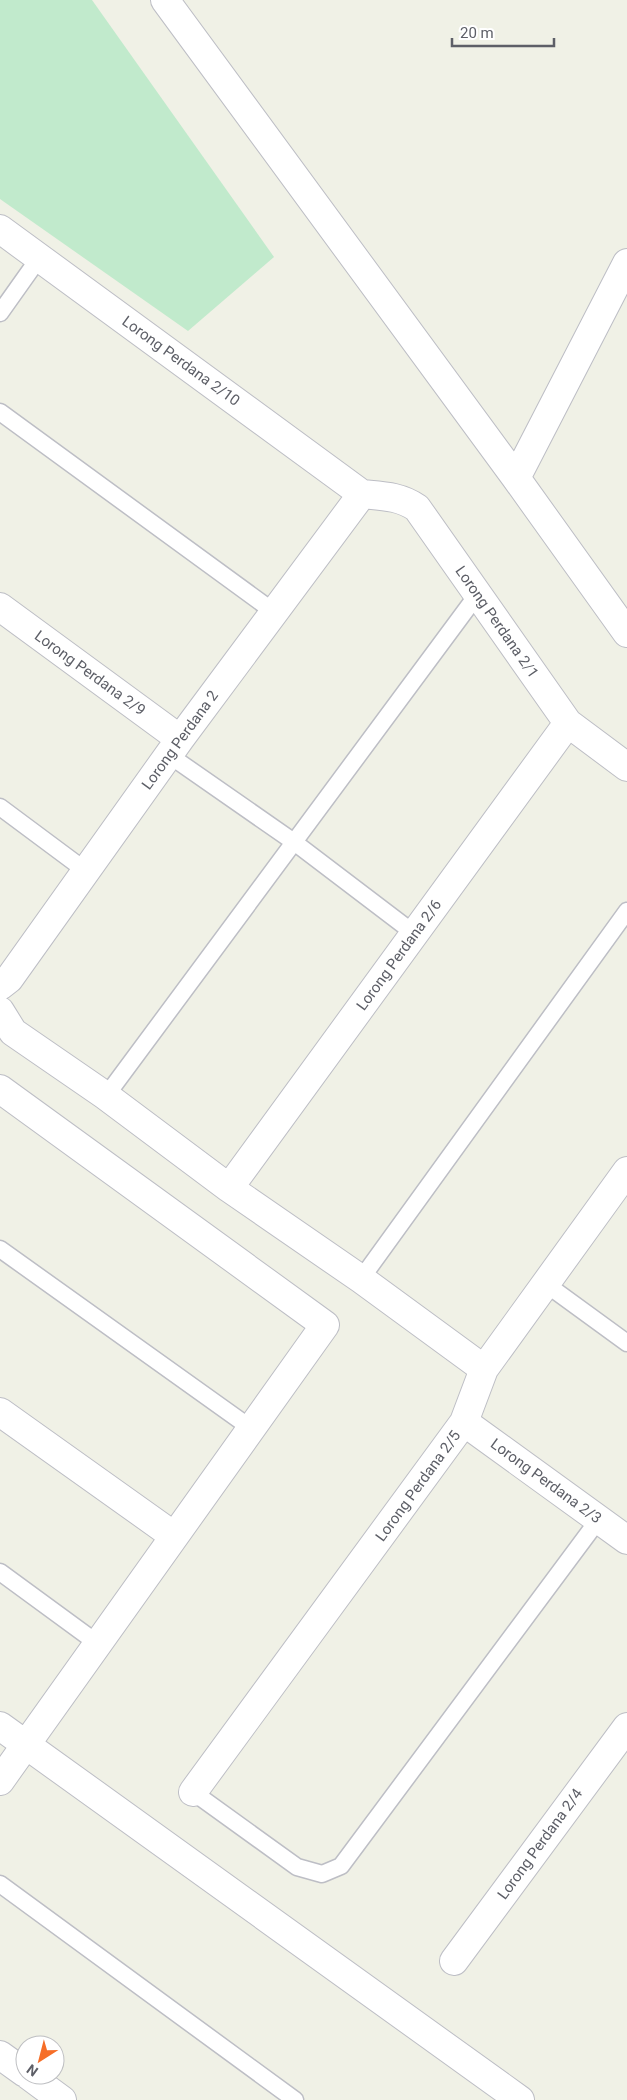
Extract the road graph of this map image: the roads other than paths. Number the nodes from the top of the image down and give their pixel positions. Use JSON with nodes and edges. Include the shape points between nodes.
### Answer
{"nodes":[{"id":1,"x":165,"y":0,"type":"edge"},
{"id":2,"x":0,"y":229,"type":"edge"},
{"id":3,"x":39,"y":258,"type":"junction"},
{"id":4,"x":627,"y":263,"type":"edge"},
{"id":5,"x":0,"y":313,"type":"edge"},
{"id":6,"x":0,"y":412,"type":"edge"},
{"id":7,"x":516,"y":478,"type":"junction"},
{"id":8,"x":362,"y":494,"type":"junction"},
{"id":9,"x":477,"y":595,"type":"junction"},
{"id":10,"x":0,"y":607,"type":"edge"},
{"id":11,"x":274,"y":612,"type":"junction"},
{"id":12,"x":627,"y":633,"type":"edge"},
{"id":13,"x":568,"y":723,"type":"junction"},
{"id":14,"x":174,"y":747,"type":"junction"},
{"id":15,"x":627,"y":767,"type":"edge"},
{"id":16,"x":0,"y":807,"type":"edge"},
{"id":17,"x":294,"y":842,"type":"junction"},
{"id":18,"x":86,"y":871,"type":"junction"},
{"id":19,"x":627,"y":912,"type":"edge"},
{"id":20,"x":415,"y":934,"type":"junction"},
{"id":21,"x":0,"y":986,"type":"edge"},
{"id":22,"x":0,"y":1011,"type":"edge"},
{"id":23,"x":0,"y":1088,"type":"edge"},
{"id":24,"x":106,"y":1096,"type":"junction"},
{"id":25,"x":627,"y":1172,"type":"edge"},
{"id":26,"x":229,"y":1188,"type":"junction"},
{"id":27,"x":0,"y":1250,"type":"edge"},
{"id":28,"x":361,"y":1279,"type":"junction"},
{"id":29,"x":546,"y":1284,"type":"junction"},
{"id":30,"x":627,"y":1343,"type":"edge"},
{"id":31,"x":484,"y":1369,"type":"junction"},
{"id":32,"x":0,"y":1412,"type":"edge"},
{"id":33,"x":464,"y":1422,"type":"junction"},
{"id":34,"x":252,"y":1429,"type":"junction"},
{"id":35,"x":599,"y":1519,"type":"junction"},
{"id":36,"x":174,"y":1536,"type":"junction"},
{"id":37,"x":627,"y":1540,"type":"edge"},
{"id":38,"x":0,"y":1572,"type":"edge"},
{"id":39,"x":97,"y":1643,"type":"junction"},
{"id":40,"x":0,"y":1726,"type":"edge"},
{"id":41,"x":627,"y":1727,"type":"edge"},
{"id":42,"x":26,"y":1744,"type":"junction"},
{"id":43,"x":0,"y":1781,"type":"edge"},
{"id":44,"x":193,"y":1792,"type":"joint"},
{"id":45,"x":0,"y":1884,"type":"edge"},
{"id":46,"x":454,"y":1962,"type":"dead end"},
{"id":47,"x":0,"y":2055,"type":"edge"},
{"id":48,"x":15,"y":2066,"type":"edge"},
{"id":49,"x":41,"y":2085,"type":"edge"},
{"id":50,"x":62,"y":2100,"type":"edge"},
{"id":51,"x":295,"y":2100,"type":"edge"},
{"id":52,"x":520,"y":2100,"type":"edge"}],
"edges":[{"from":1,"to":7,"type":"street"},
{"from":2,"to":3,"type":"street","name":"Lorong Perdana 2/10"},
{"from":3,"to":5,"type":"lane"},
{"from":3,"to":8,"type":"street","name":"Lorong Perdana 2/10"},
{"from":4,"to":7,"type":"street"},
{"from":6,"to":11,"type":"lane"},
{"from":7,"to":12,"type":"street"},
{"from":8,"to":9,"type":"street","name":"Lorong Perdana 2/1","via":[[406,500],[417,508]]},
{"from":8,"to":11,"type":"street","name":"Lorong Perdana 2"},
{"from":9,"to":13,"type":"street","name":"Lorong Perdana 2/1"},
{"from":9,"to":17,"type":"lane"},
{"from":10,"to":14,"type":"street","name":"Lorong Perdana 2/9"},
{"from":11,"to":14,"type":"street","name":"Lorong Perdana 2"},
{"from":13,"to":15,"type":"street","name":"Lorong Perdana 2/1"},
{"from":13,"to":20,"type":"street","name":"Lorong Perdana 2/6"},
{"from":14,"to":17,"type":"lane"},
{"from":14,"to":18,"type":"street","name":"Lorong Perdana 2"},
{"from":16,"to":18,"type":"lane"},
{"from":17,"to":20,"type":"lane"},
{"from":17,"to":24,"type":"lane"},
{"from":18,"to":21,"type":"street","name":"Lorong Perdana 2","via":[[9,979]]},
{"from":19,"to":28,"type":"lane"},
{"from":20,"to":26,"type":"street","name":"Lorong Perdana 2/6"},
{"from":22,"to":24,"type":"street","via":[[13,1032]]},
{"from":23,"to":34,"type":"street","via":[[325,1325]]},
{"from":24,"to":26,"type":"street"},
{"from":25,"to":29,"type":"street","name":"Lorong Perdana 2/5"},
{"from":26,"to":28,"type":"street"},
{"from":27,"to":34,"type":"lane"},
{"from":28,"to":31,"type":"street"},
{"from":29,"to":30,"type":"lane"},
{"from":29,"to":31,"type":"street","name":"Lorong Perdana 2/5"},
{"from":31,"to":33,"type":"street","name":"Lorong Perdana 2/5"},
{"from":32,"to":36,"type":"street"},
{"from":33,"to":35,"type":"street","name":"Lorong Perdana 2/3"},
{"from":33,"to":44,"type":"street","name":"Lorong Perdana 2/5"},
{"from":34,"to":36,"type":"street"},
{"from":35,"to":37,"type":"street","name":"Lorong Perdana 2/3"},
{"from":35,"to":44,"type":"lane","via":[[341,1866],[322,1874],[297,1867]]},
{"from":36,"to":39,"type":"street"},
{"from":38,"to":39,"type":"lane"},
{"from":39,"to":42,"type":"street"},
{"from":40,"to":42,"type":"street"},
{"from":41,"to":46,"type":"street","name":"Lorong Perdana 2/4"},
{"from":42,"to":43,"type":"street"},
{"from":42,"to":52,"type":"street"},
{"from":45,"to":51,"type":"lane"},
{"from":47,"to":48,"type":"street"},
{"from":49,"to":50,"type":"street"}]}
